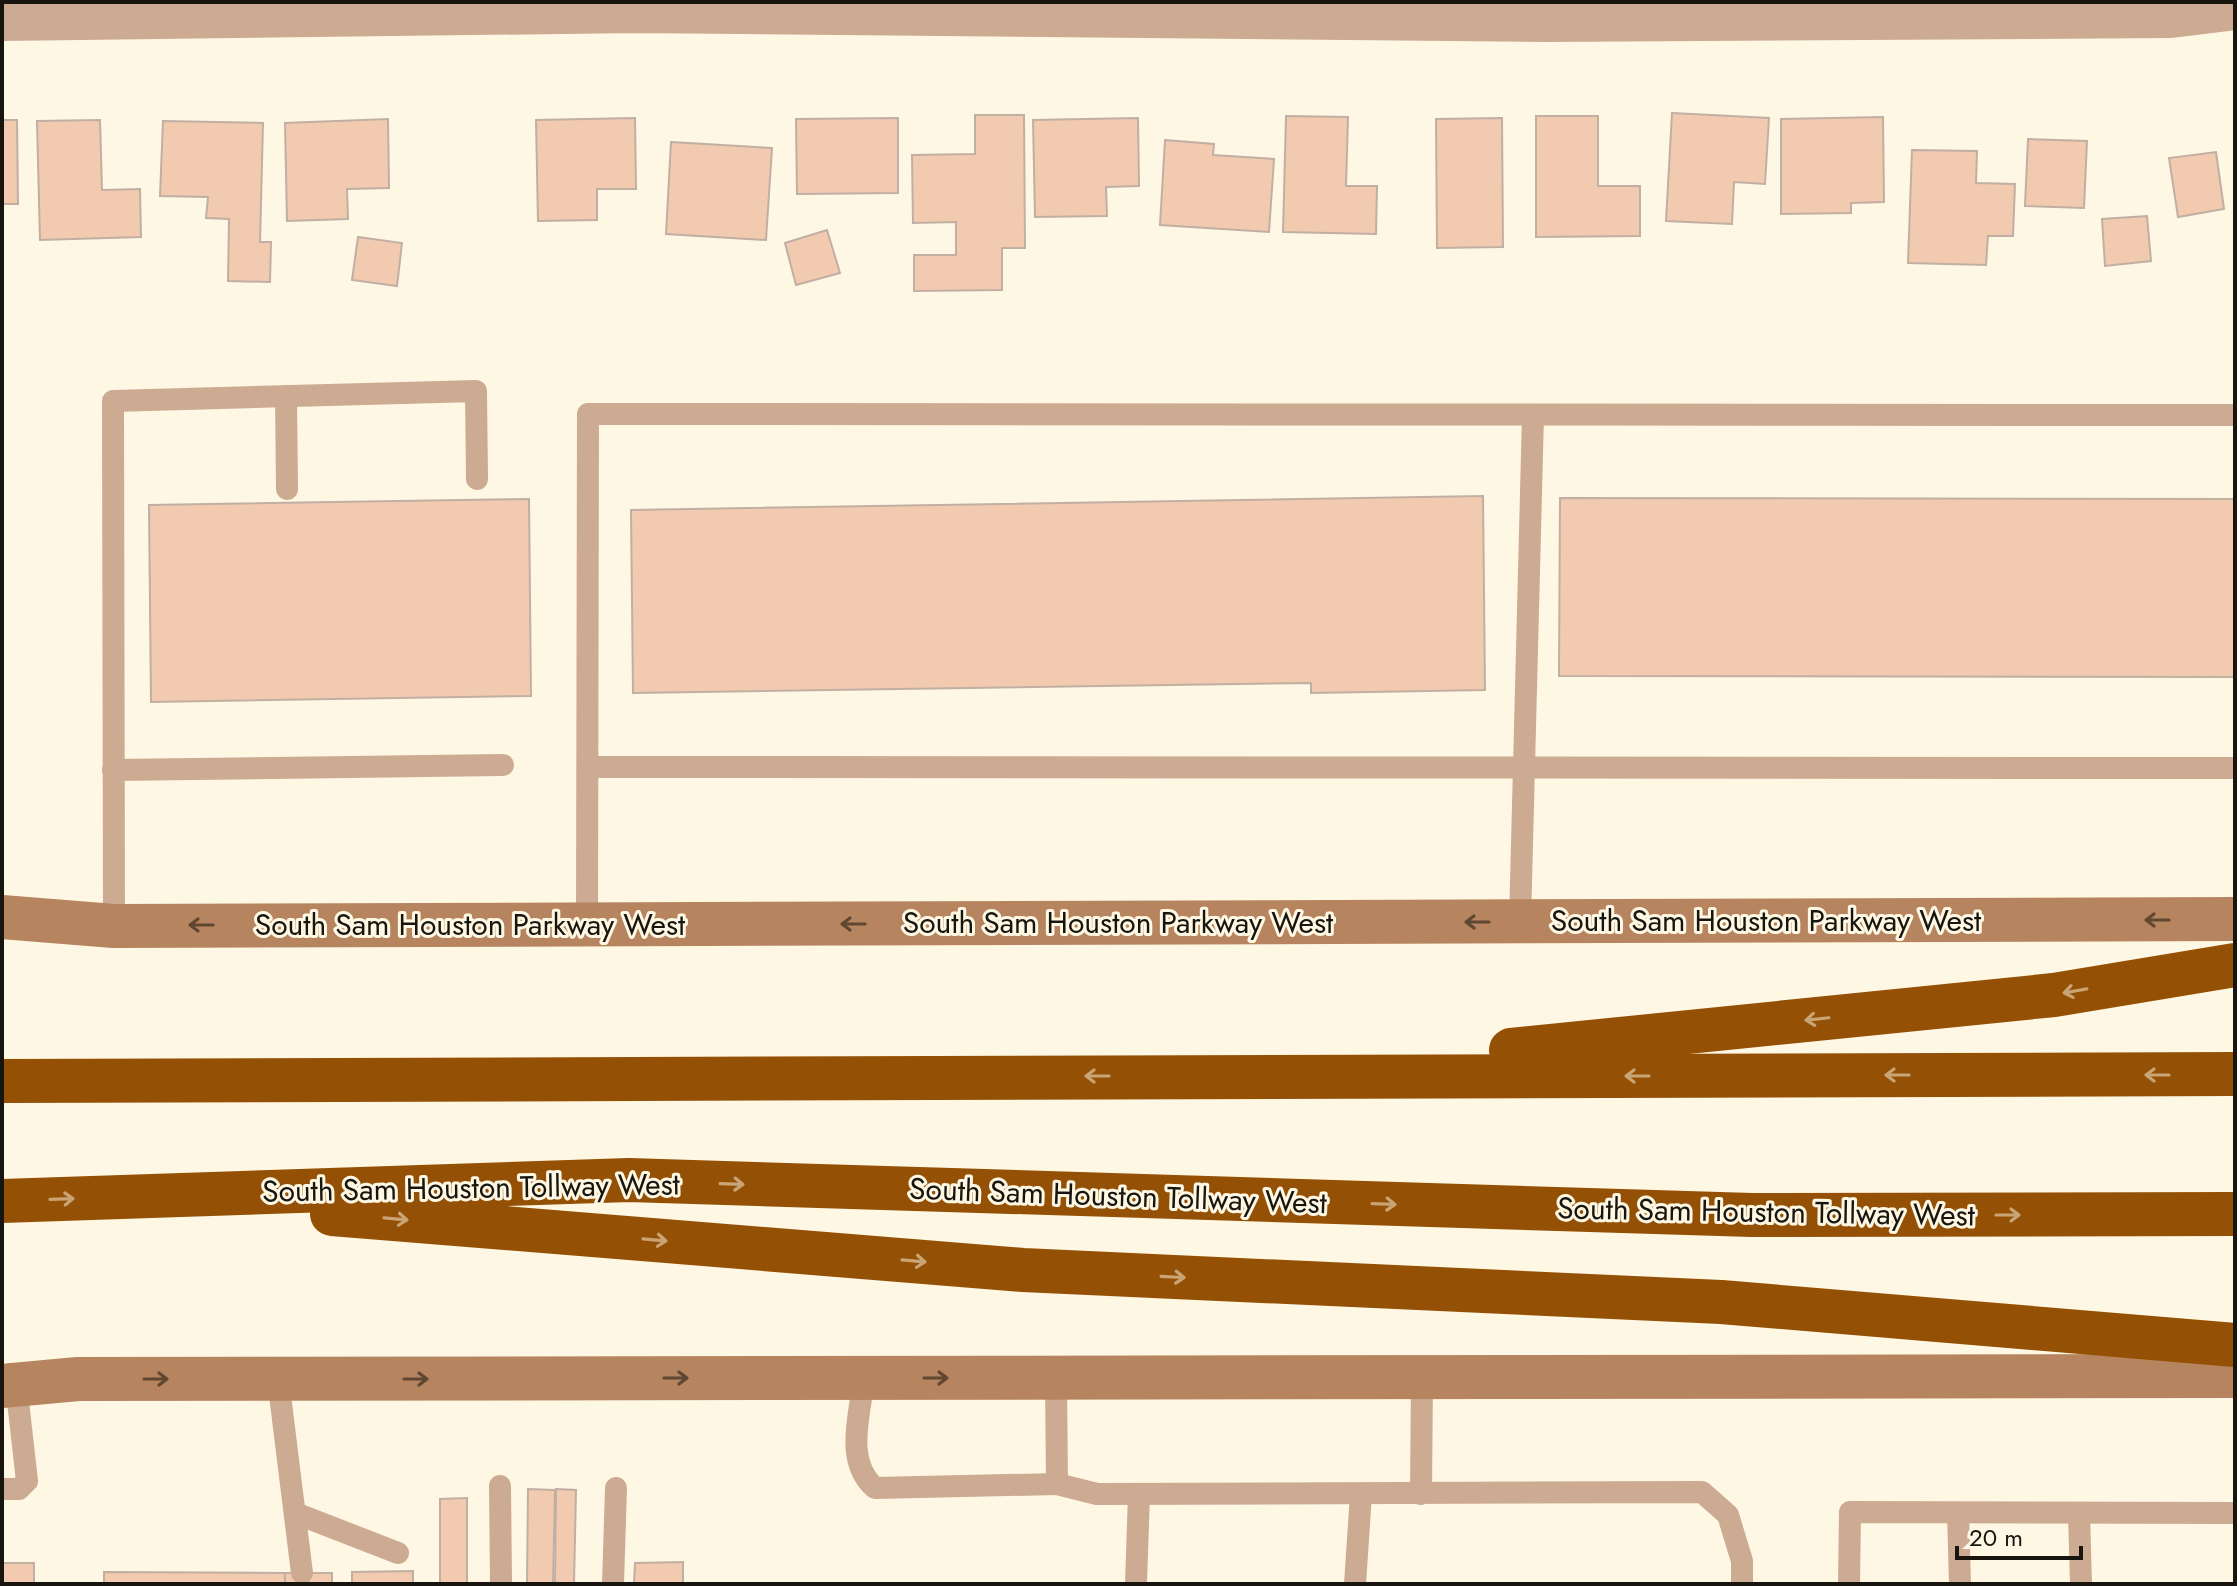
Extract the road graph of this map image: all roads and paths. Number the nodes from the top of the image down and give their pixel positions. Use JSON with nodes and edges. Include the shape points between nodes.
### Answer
{"nodes":[{"id":1,"x":637,"y":6,"type":"edge"},
{"id":2,"x":532,"y":7,"type":"edge"},
{"id":3,"x":2235,"y":8,"type":"edge"},
{"id":4,"x":1748,"y":9,"type":"edge"},
{"id":5,"x":1181,"y":10,"type":"edge"},
{"id":6,"x":2,"y":19,"type":"edge"},
{"id":7,"x":286,"y":396,"type":"junction"},
{"id":8,"x":1533,"y":415,"type":"junction"},
{"id":9,"x":2235,"y":415,"type":"edge"},
{"id":10,"x":477,"y":479,"type":"dead end"},
{"id":11,"x":287,"y":489,"type":"dead end"},
{"id":12,"x":503,"y":765,"type":"dead end"},
{"id":13,"x":588,"y":767,"type":"junction"},
{"id":14,"x":1525,"y":767,"type":"junction"},
{"id":15,"x":2235,"y":768,"type":"edge"},
{"id":16,"x":113,"y":770,"type":"junction"},
{"id":17,"x":2,"y":917,"type":"edge"},
{"id":18,"x":2235,"y":919,"type":"edge"},
{"id":19,"x":1520,"y":922,"type":"junction"},
{"id":20,"x":587,"y":925,"type":"junction"},
{"id":21,"x":114,"y":926,"type":"junction"},
{"id":22,"x":2235,"y":965,"type":"edge"},
{"id":23,"x":2235,"y":1074,"type":"edge"},
{"id":24,"x":1154,"y":1076,"type":"junction"},
{"id":25,"x":2,"y":1081,"type":"edge"},
{"id":26,"x":123,"y":1197,"type":"junction"},
{"id":27,"x":2,"y":1201,"type":"edge"},
{"id":28,"x":2235,"y":1214,"type":"edge"},
{"id":29,"x":2235,"y":1345,"type":"edge"},
{"id":30,"x":2235,"y":1376,"type":"edge"},
{"id":31,"x":864,"y":1378,"type":"junction"},
{"id":32,"x":1056,"y":1378,"type":"junction"},
{"id":33,"x":1422,"y":1378,"type":"junction"},
{"id":34,"x":278,"y":1379,"type":"junction"},
{"id":35,"x":9,"y":1385,"type":"edge"},
{"id":36,"x":1057,"y":1484,"type":"junction"},
{"id":37,"x":500,"y":1486,"type":"dead end"},
{"id":38,"x":616,"y":1488,"type":"dead end"},
{"id":39,"x":2,"y":1489,"type":"edge"},
{"id":40,"x":1139,"y":1494,"type":"junction"},
{"id":41,"x":1361,"y":1494,"type":"junction"},
{"id":42,"x":1421,"y":1494,"type":"junction"},
{"id":43,"x":295,"y":1513,"type":"junction"},
{"id":44,"x":1958,"y":1513,"type":"junction"},
{"id":45,"x":2079,"y":1513,"type":"junction"},
{"id":46,"x":2235,"y":1513,"type":"edge"},
{"id":47,"x":398,"y":1553,"type":"dead end"},
{"id":48,"x":302,"y":1573,"type":"dead end"},
{"id":49,"x":501,"y":1584,"type":"edge"},
{"id":50,"x":613,"y":1584,"type":"edge"},
{"id":51,"x":1136,"y":1584,"type":"edge"},
{"id":52,"x":1355,"y":1584,"type":"edge"},
{"id":53,"x":1742,"y":1584,"type":"edge"},
{"id":54,"x":1849,"y":1584,"type":"edge"},
{"id":55,"x":1960,"y":1584,"type":"edge"},
{"id":56,"x":2081,"y":1584,"type":"edge"}],
"edges":[{"from":1,"to":2,"type":"street"},
{"from":1,"to":5,"type":"street"},
{"from":2,"to":6,"type":"street"},
{"from":3,"to":4,"type":"street","via":[[2171,16]]},
{"from":4,"to":5,"type":"street","via":[[1545,20]]},
{"from":7,"to":10,"type":"lane","via":[[476,391]]},
{"from":7,"to":11,"type":"lane"},
{"from":7,"to":16,"type":"lane","via":[[113,401]]},
{"from":8,"to":9,"type":"lane"},
{"from":8,"to":13,"type":"lane","via":[[588,414]]},
{"from":8,"to":14,"type":"lane"},
{"from":12,"to":16,"type":"lane"},
{"from":13,"to":14,"type":"lane"},
{"from":13,"to":20,"type":"lane"},
{"from":14,"to":15,"type":"lane"},
{"from":14,"to":19,"type":"lane"},
{"from":16,"to":21,"type":"lane"},
{"from":17,"to":21,"type":"main road","name":"South Sam Houston Parkway West"},
{"from":18,"to":19,"type":"main road","name":"South Sam Houston Parkway West","one_way":true},
{"from":19,"to":20,"type":"main road","name":"South Sam Houston Parkway West","one_way":true},
{"from":20,"to":21,"type":"main road","name":"South Sam Houston Parkway West","one_way":true},
{"from":22,"to":24,"type":"highway","one_way":true,"via":[[2054,995],[1645,1037]]},
{"from":23,"to":24,"type":"highway","one_way":true},
{"from":24,"to":25,"type":"highway","one_way":true},
{"from":27,"to":26,"type":"highway","name":"South Sam Houston Tollway West","one_way":true},
{"from":26,"to":28,"type":"highway","name":"South Sam Houston Tollway West","one_way":true,"via":[[629,1180],[1752,1215]]},
{"from":26,"to":29,"type":"highway","one_way":true,"via":[[1023,1270],[1721,1302]]},
{"from":30,"to":33,"type":"main road"},
{"from":31,"to":32,"type":"main road","one_way":true},
{"from":34,"to":31,"type":"main road","one_way":true},
{"from":31,"to":36,"type":"lane","via":[[855,1459],[875,1488]]},
{"from":32,"to":33,"type":"main road"},
{"from":32,"to":36,"type":"lane"},
{"from":33,"to":42,"type":"lane"},
{"from":35,"to":34,"type":"main road","one_way":true,"via":[[78,1379]]},
{"from":34,"to":43,"type":"lane"},
{"from":35,"to":39,"type":"lane","via":[[27,1481],[19,1489]]},
{"from":36,"to":40,"type":"lane","via":[[1097,1494]]},
{"from":37,"to":49,"type":"lane"},
{"from":38,"to":50,"type":"lane"},
{"from":40,"to":41,"type":"lane"},
{"from":40,"to":51,"type":"lane"},
{"from":41,"to":42,"type":"lane"},
{"from":41,"to":52,"type":"lane"},
{"from":42,"to":53,"type":"lane","via":[[1702,1492],[1728,1515],[1742,1561]]},
{"from":43,"to":47,"type":"lane"},
{"from":43,"to":48,"type":"lane"},
{"from":44,"to":45,"type":"lane"},
{"from":44,"to":54,"type":"lane","via":[[1850,1512]]},
{"from":44,"to":55,"type":"lane"},
{"from":45,"to":46,"type":"lane"},
{"from":45,"to":56,"type":"lane"}]}
